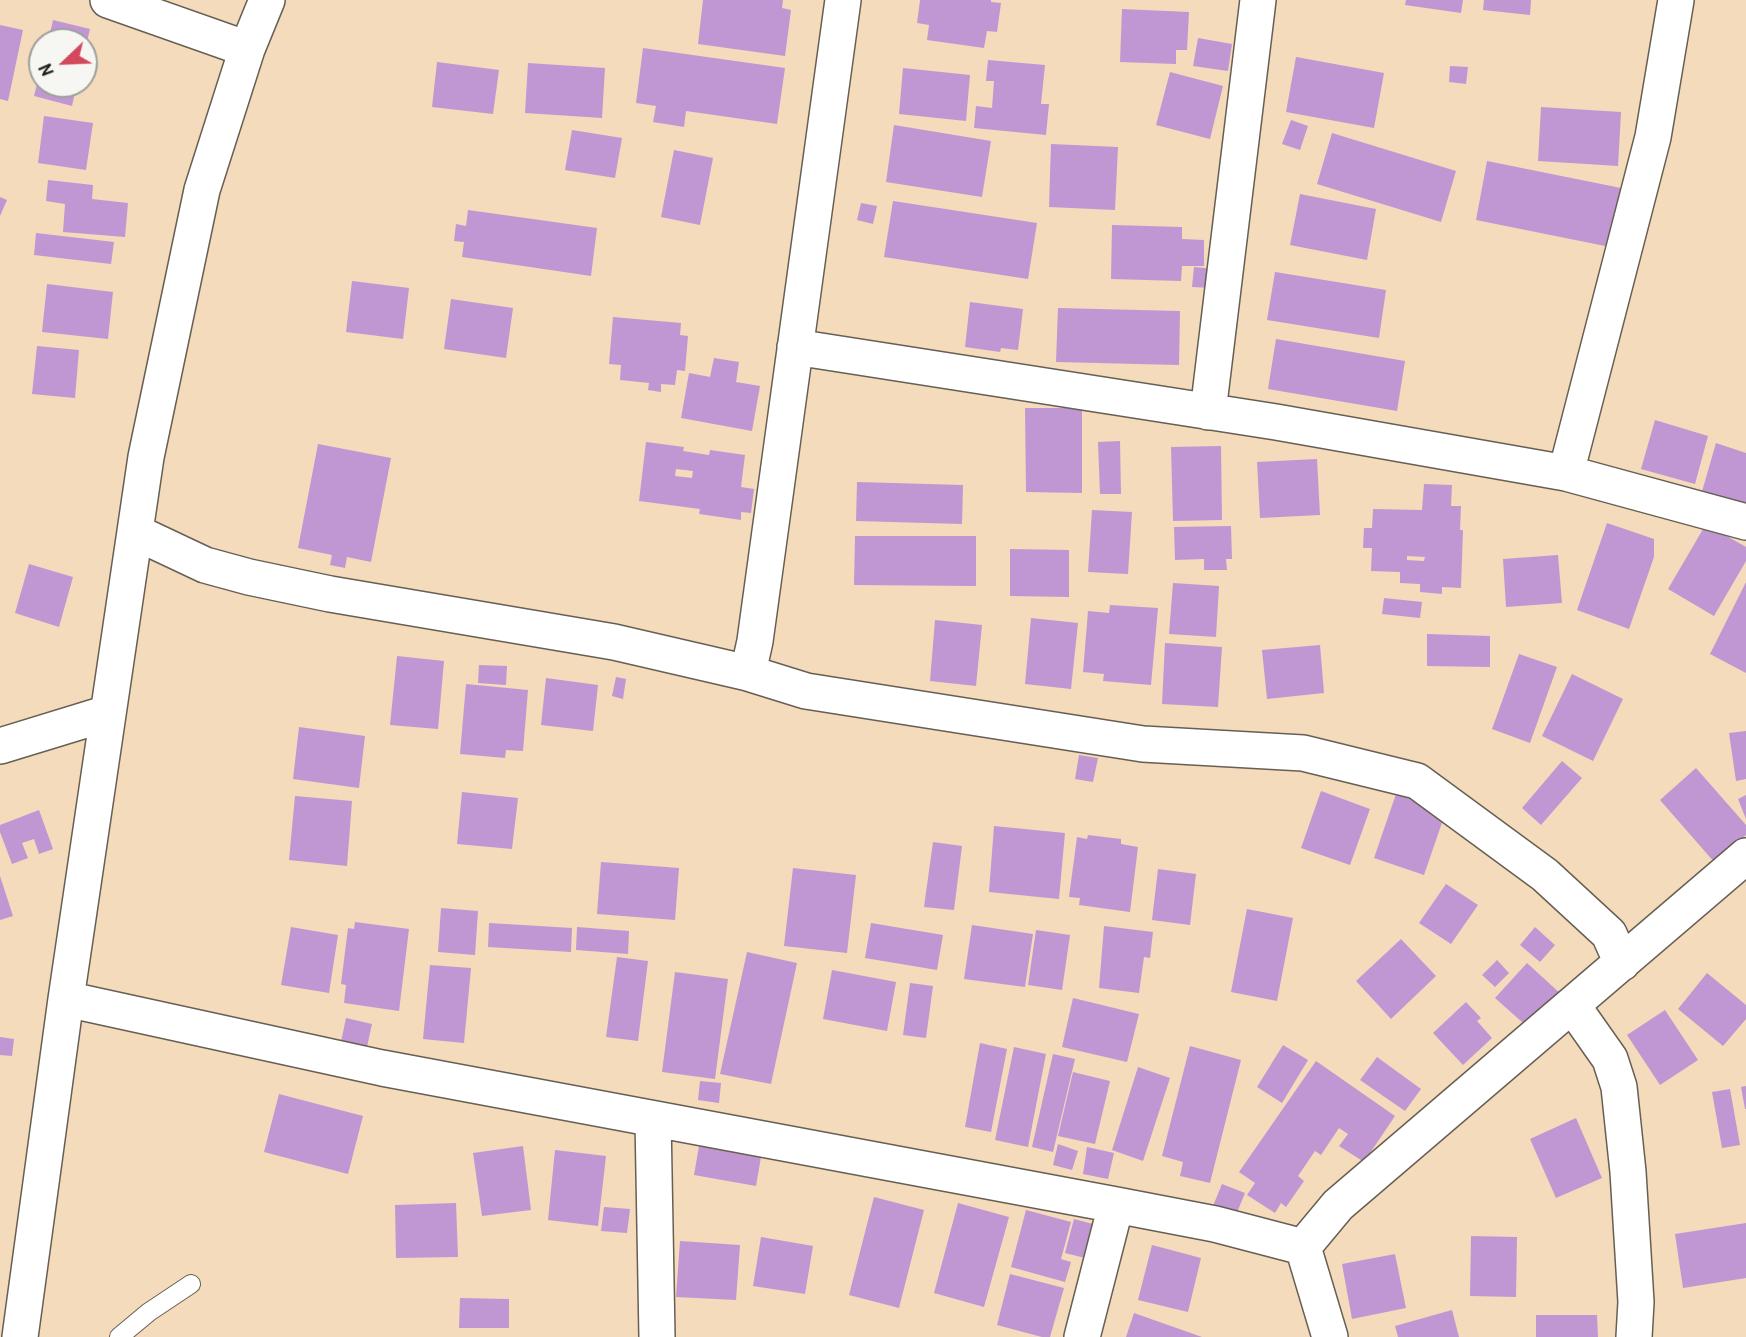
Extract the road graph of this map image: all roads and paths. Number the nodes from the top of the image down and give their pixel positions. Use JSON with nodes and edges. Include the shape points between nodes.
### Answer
{"nodes":[{"id":1,"x":108,"y":0,"type":"edge"},
{"id":2,"x":267,"y":0,"type":"edge"},
{"id":3,"x":842,"y":0,"type":"edge"},
{"id":4,"x":1258,"y":0,"type":"edge"},
{"id":5,"x":1676,"y":0,"type":"edge"},
{"id":6,"x":247,"y":49,"type":"junction"},
{"id":7,"x":795,"y":347,"type":"junction"},
{"id":8,"x":1208,"y":412,"type":"junction"},
{"id":9,"x":1566,"y":473,"type":"junction"},
{"id":10,"x":1746,"y":522,"type":"edge"},
{"id":11,"x":135,"y":532,"type":"junction"},
{"id":12,"x":748,"y":673,"type":"junction"},
{"id":13,"x":108,"y":713,"type":"junction"},
{"id":14,"x":0,"y":746,"type":"edge"},
{"id":15,"x":1746,"y":856,"type":"edge"},
{"id":16,"x":1624,"y":948,"type":"junction"},
{"id":17,"x":66,"y":999,"type":"junction"},
{"id":18,"x":1572,"y":1005,"type":"junction"},
{"id":19,"x":653,"y":1119,"type":"junction"},
{"id":20,"x":1116,"y":1205,"type":"junction"},
{"id":21,"x":1303,"y":1247,"type":"junction"},
{"id":22,"x":191,"y":1284,"type":"dead end"},
{"id":23,"x":20,"y":1337,"type":"edge"},
{"id":24,"x":119,"y":1337,"type":"edge"},
{"id":25,"x":657,"y":1337,"type":"edge"},
{"id":26,"x":1082,"y":1337,"type":"edge"},
{"id":27,"x":1330,"y":1337,"type":"edge"},
{"id":28,"x":1634,"y":1337,"type":"edge"}],
"edges":[{"from":1,"to":6,"type":"street"},
{"from":2,"to":6,"type":"street"},
{"from":3,"to":7,"type":"street"},
{"from":4,"to":8,"type":"street"},
{"from":5,"to":9,"type":"street","via":[[1653,137]]},
{"from":6,"to":11,"type":"street","via":[[202,190],[146,457]]},
{"from":7,"to":8,"type":"street"},
{"from":7,"to":12,"type":"street"},
{"from":8,"to":9,"type":"street"},
{"from":9,"to":10,"type":"street"},
{"from":11,"to":12,"type":"street","via":[[205,565],[249,578],[614,642]]},
{"from":11,"to":13,"type":"street"},
{"from":12,"to":16,"type":"street","via":[[806,691],[1143,744],[1303,753],[1417,781],[1545,875]]},
{"from":13,"to":14,"type":"street"},
{"from":13,"to":17,"type":"street"},
{"from":15,"to":16,"type":"street"},
{"from":16,"to":18,"type":"street"},
{"from":17,"to":19,"type":"street","via":[[382,1068]]},
{"from":17,"to":23,"type":"street"},
{"from":18,"to":21,"type":"street","via":[[1338,1205]]},
{"from":18,"to":28,"type":"street","via":[[1610,1059],[1619,1087],[1628,1172]]},
{"from":19,"to":20,"type":"street"},
{"from":19,"to":25,"type":"street"},
{"from":20,"to":21,"type":"street"},
{"from":20,"to":26,"type":"street"},
{"from":21,"to":27,"type":"street"},
{"from":22,"to":24,"type":"lane"}]}
